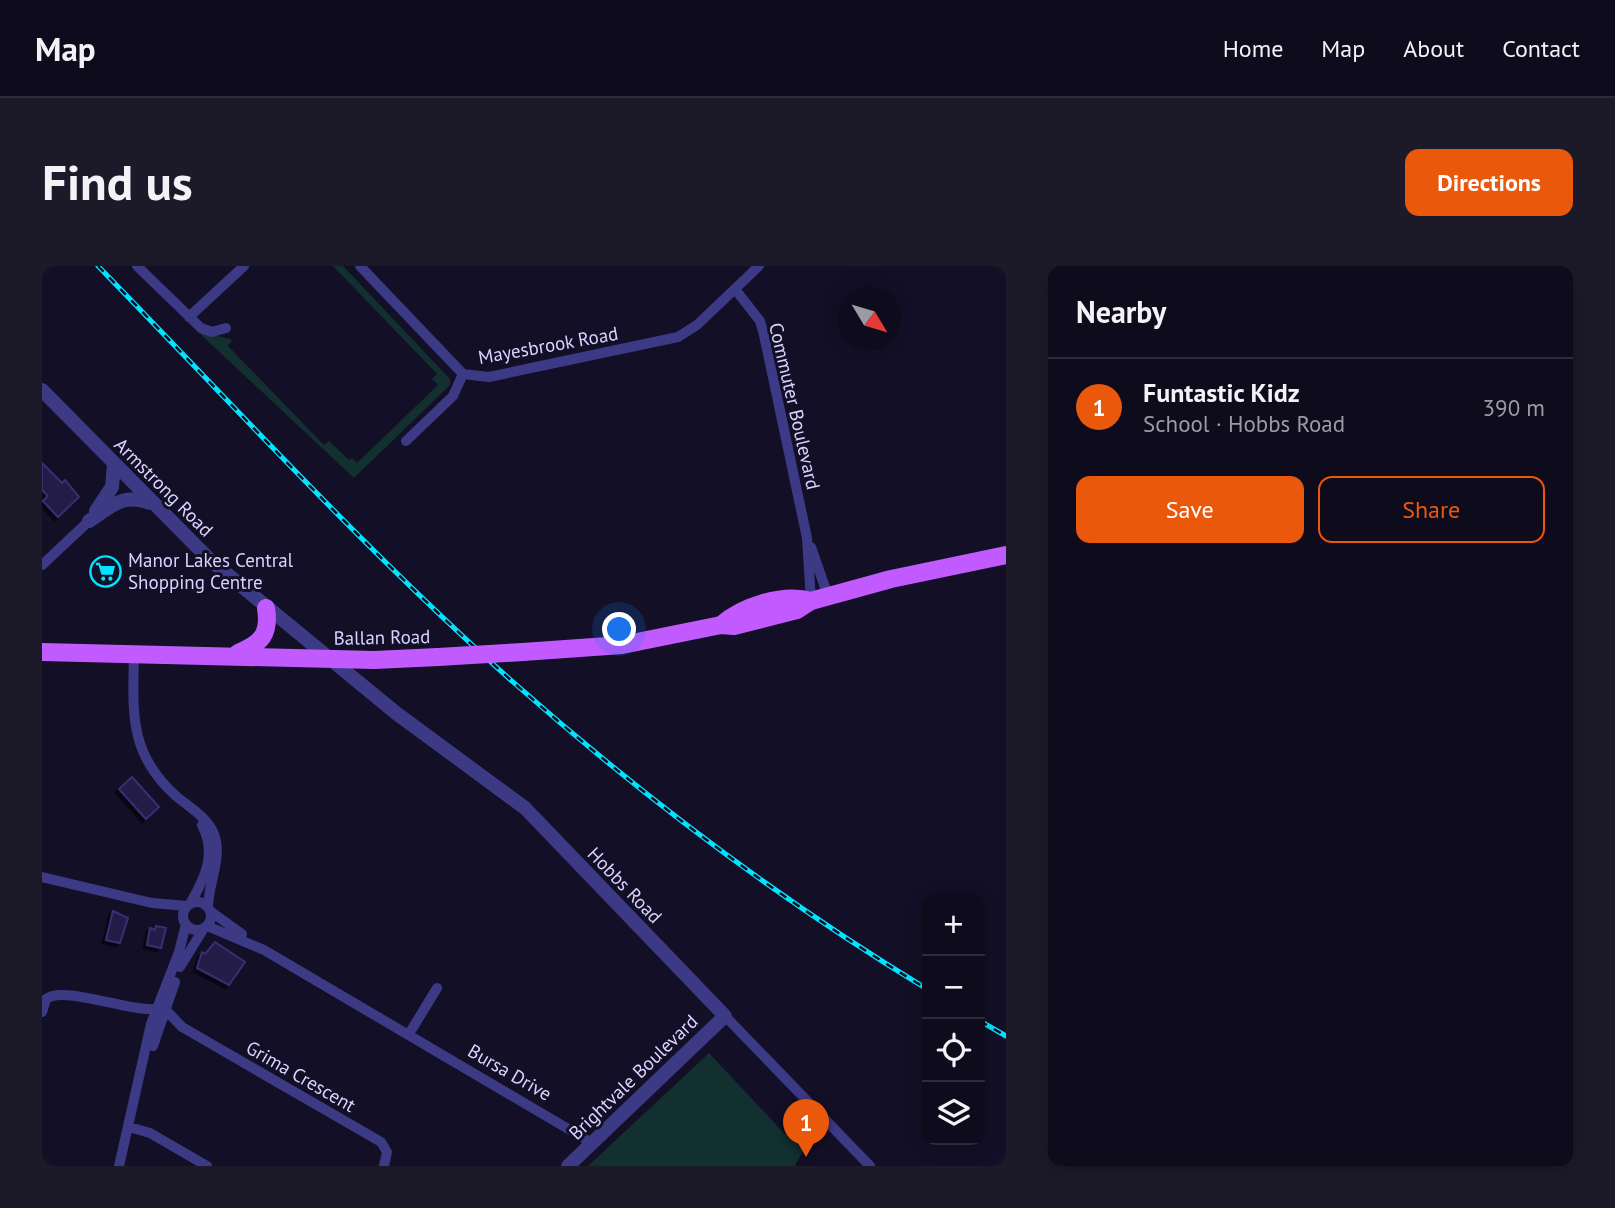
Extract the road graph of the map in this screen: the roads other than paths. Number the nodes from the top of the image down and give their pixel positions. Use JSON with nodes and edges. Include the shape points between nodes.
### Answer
{"nodes":[{"id":1,"x":137,"y":266,"type":"edge"},
{"id":2,"x":244,"y":266,"type":"edge"},
{"id":3,"x":360,"y":266,"type":"edge"},
{"id":4,"x":759,"y":266,"type":"edge"},
{"id":5,"x":735,"y":289,"type":"junction"},
{"id":6,"x":189,"y":317,"type":"junction"},
{"id":7,"x":226,"y":328,"type":"dead end"},
{"id":8,"x":463,"y":374,"type":"junction"},
{"id":9,"x":42,"y":390,"type":"edge"},
{"id":10,"x":406,"y":441,"type":"dead end"},
{"id":11,"x":114,"y":464,"type":"junction"},
{"id":12,"x":152,"y":503,"type":"junction"},
{"id":13,"x":89,"y":521,"type":"junction"},
{"id":14,"x":807,"y":538,"type":"junction"},
{"id":15,"x":1006,"y":555,"type":"edge"},
{"id":16,"x":42,"y":565,"type":"edge"},
{"id":17,"x":828,"y":596,"type":"junction"},
{"id":18,"x":811,"y":601,"type":"junction"},
{"id":19,"x":266,"y":608,"type":"junction"},
{"id":20,"x":42,"y":636,"type":"edge"},
{"id":21,"x":42,"y":652,"type":"edge"},
{"id":22,"x":63,"y":652,"type":"junction"},
{"id":23,"x":134,"y":652,"type":"junction"},
{"id":24,"x":232,"y":656,"type":"junction"},
{"id":25,"x":329,"y":658,"type":"junction"},
{"id":26,"x":196,"y":813,"type":"junction"},
{"id":27,"x":42,"y":877,"type":"edge"},
{"id":28,"x":152,"y":903,"type":"junction"},
{"id":29,"x":188,"y":905,"type":"junction"},
{"id":30,"x":209,"y":909,"type":"junction"},
{"id":31,"x":185,"y":923,"type":"junction"},
{"id":32,"x":205,"y":927,"type":"junction"},
{"id":33,"x":264,"y":950,"type":"junction"},
{"id":34,"x":437,"y":988,"type":"dead end"},
{"id":35,"x":161,"y":1009,"type":"junction"},
{"id":36,"x":133,"y":1010,"type":"junction"},
{"id":37,"x":42,"y":1013,"type":"edge"},
{"id":38,"x":724,"y":1016,"type":"junction"},
{"id":39,"x":155,"y":1025,"type":"junction"},
{"id":40,"x":181,"y":1027,"type":"junction"},
{"id":41,"x":409,"y":1034,"type":"junction"},
{"id":42,"x":129,"y":1127,"type":"junction"},
{"id":43,"x":592,"y":1143,"type":"junction"},
{"id":44,"x":119,"y":1166,"type":"edge"},
{"id":45,"x":207,"y":1166,"type":"edge"},
{"id":46,"x":384,"y":1166,"type":"edge"},
{"id":47,"x":568,"y":1166,"type":"edge"},
{"id":48,"x":870,"y":1166,"type":"edge"}],
"edges":[{"from":1,"to":6,"type":"street"},
{"from":2,"to":6,"type":"street"},
{"from":3,"to":8,"type":"street","name":"Mayesbrook Road"},
{"from":4,"to":5,"type":"street","name":"Mayesbrook Road"},
{"from":5,"to":8,"type":"street","name":"Mayesbrook Road","via":[[696,326],[665,341],[489,377]]},
{"from":5,"to":14,"type":"street","name":"Commuter Boulevard","via":[[760,321]]},
{"from":6,"to":7,"type":"street","via":[[206,331]]},
{"from":8,"to":10,"type":"street","via":[[453,396]]},
{"from":9,"to":11,"type":"street","name":"Armstrong Road"},
{"from":11,"to":12,"type":"street","name":"Armstrong Road"},
{"from":11,"to":13,"type":"street","via":[[112,487]]},
{"from":12,"to":13,"type":"street","via":[[125,499]]},
{"from":12,"to":19,"type":"street","name":"Armstrong Road"},
{"from":13,"to":16,"type":"street"},
{"from":14,"to":17,"type":"street","name":"Commuter Boulevard"},
{"from":14,"to":18,"type":"street","name":"Commuter Boulevard"},
{"from":15,"to":17,"type":"main road","name":"Ballan Road"},
{"from":17,"to":18,"type":"main road","name":"Ballan Road"},
{"from":18,"to":25,"type":"main road","name":"Ballan Road","bridge":true,"via":[[795,596],[735,613],[721,625],[622,645],[438,657]]},
{"from":19,"to":24,"type":"main road","via":[[268,629],[262,640]]},
{"from":19,"to":25,"type":"street","name":"Armstrong Road"},
{"from":20,"to":22,"type":"main road"},
{"from":21,"to":22,"type":"main road","name":"Ballan Road"},
{"from":22,"to":23,"type":"main road","name":"Ballan Road"},
{"from":23,"to":24,"type":"main road","name":"Ballan Road"},
{"from":23,"to":26,"type":"street","via":[[134,722],[142,754],[158,779]]},
{"from":24,"to":25,"type":"main road","name":"Ballan Road"},
{"from":25,"to":38,"type":"street","name":"Hobbs Road","via":[[525,808]]},
{"from":26,"to":29,"type":"street","via":[[210,853],[205,874]]},
{"from":26,"to":30,"type":"street","via":[[210,826],[217,847]]},
{"from":27,"to":28,"type":"street"},
{"from":28,"to":29,"type":"street"},
{"from":28,"to":31,"type":"street"},
{"from":29,"to":30,"type":"street","via":[[202,902]]},
{"from":29,"to":31,"type":"street","via":[[183,912]]},
{"from":30,"to":32,"type":"street"},
{"from":30,"to":33,"type":"street","name":"Bursa Drive"},
{"from":31,"to":32,"type":"street","via":[[196,930]]},
{"from":31,"to":35,"type":"street"},
{"from":32,"to":33,"type":"street","name":"Bursa Drive"},
{"from":32,"to":35,"type":"street","via":[[187,953]]},
{"from":33,"to":41,"type":"street","name":"Bursa Drive"},
{"from":34,"to":41,"type":"street"},
{"from":35,"to":36,"type":"street"},
{"from":35,"to":39,"type":"street"},
{"from":35,"to":40,"type":"street","name":"Grima Crescent"},
{"from":36,"to":37,"type":"street","via":[[60,992],[46,999]]},
{"from":36,"to":39,"type":"street"},
{"from":38,"to":43,"type":"street","name":"Brightvale Boulevard"},
{"from":38,"to":48,"type":"street","name":"Hobbs Road"},
{"from":39,"to":40,"type":"street","name":"Grima Crescent"},
{"from":39,"to":42,"type":"street"},
{"from":40,"to":46,"type":"street","name":"Grima Crescent","via":[[381,1142],[387,1152]]},
{"from":41,"to":43,"type":"street","name":"Bursa Drive"},
{"from":42,"to":44,"type":"street"},
{"from":42,"to":45,"type":"street","via":[[150,1133]]},
{"from":43,"to":47,"type":"street","name":"Brightvale Boulevard"}]}
